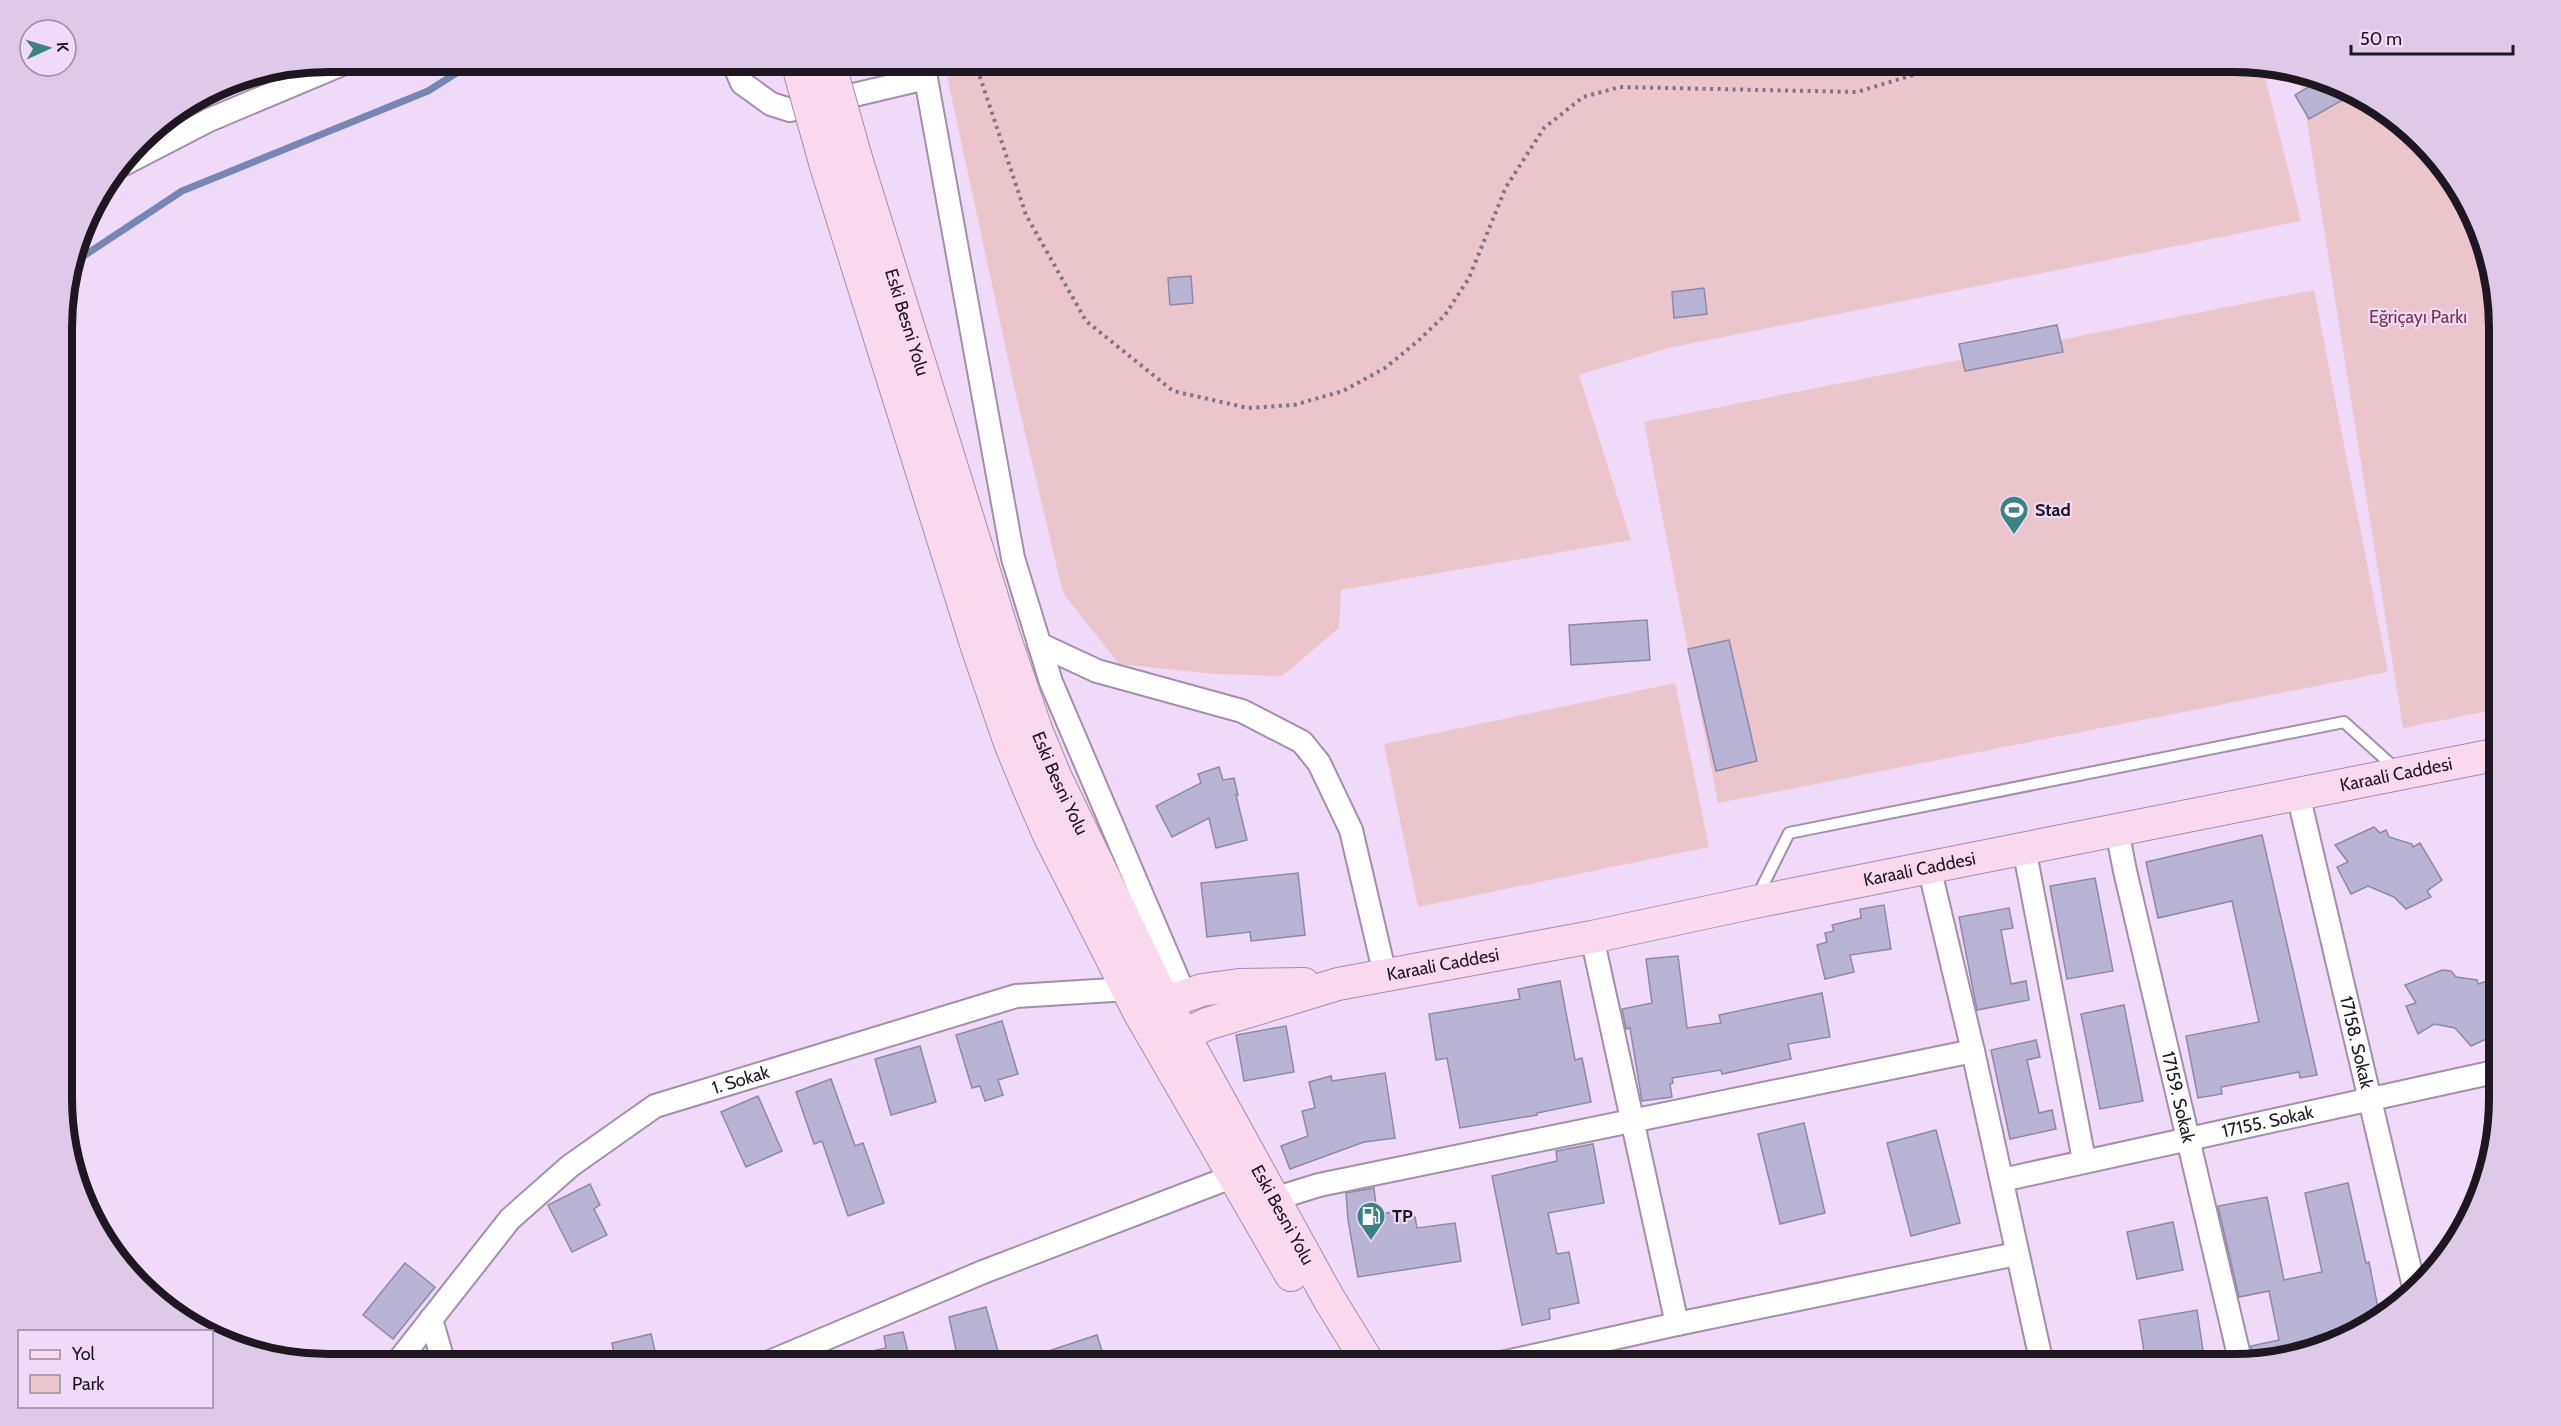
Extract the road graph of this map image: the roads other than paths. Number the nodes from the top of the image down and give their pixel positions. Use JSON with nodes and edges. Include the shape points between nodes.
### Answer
{"nodes":[{"id":1,"x":322,"y":72,"type":"edge"},
{"id":2,"x":737,"y":72,"type":"edge"},
{"id":3,"x":800,"y":72,"type":"edge"},
{"id":4,"x":832,"y":72,"type":"edge"},
{"id":5,"x":918,"y":72,"type":"edge"},
{"id":6,"x":925,"y":72,"type":"edge"},
{"id":7,"x":138,"y":157,"type":"edge"},
{"id":8,"x":1039,"y":644,"type":"junction"},
{"id":9,"x":2489,"y":756,"type":"edge"},
{"id":10,"x":2400,"y":774,"type":"junction"},
{"id":11,"x":2298,"y":794,"type":"junction"},
{"id":12,"x":2117,"y":830,"type":"junction"},
{"id":13,"x":2024,"y":848,"type":"junction"},
{"id":14,"x":1929,"y":867,"type":"junction"},
{"id":15,"x":1755,"y":902,"type":"junction"},
{"id":16,"x":1592,"y":937,"type":"junction"},
{"id":17,"x":1385,"y":975,"type":"junction"},
{"id":18,"x":1338,"y":984,"type":"junction"},
{"id":19,"x":1155,"y":1000,"type":"junction"},
{"id":20,"x":1172,"y":1041,"type":"junction"},
{"id":21,"x":1973,"y":1051,"type":"junction"},
{"id":22,"x":2489,"y":1073,"type":"edge"},
{"id":23,"x":2371,"y":1100,"type":"junction"},
{"id":24,"x":1633,"y":1122,"type":"junction"},
{"id":25,"x":2189,"y":1137,"type":"junction"},
{"id":26,"x":2084,"y":1160,"type":"junction"},
{"id":27,"x":1234,"y":1176,"type":"junction"},
{"id":28,"x":2002,"y":1180,"type":"junction"},
{"id":29,"x":1274,"y":1199,"type":"junction"},
{"id":30,"x":2016,"y":1254,"type":"junction"},
{"id":31,"x":2412,"y":1280,"type":"edge"},
{"id":32,"x":431,"y":1320,"type":"junction"},
{"id":33,"x":1677,"y":1324,"type":"junction"},
{"id":34,"x":404,"y":1354,"type":"edge"},
{"id":35,"x":441,"y":1354,"type":"edge"},
{"id":36,"x":789,"y":1354,"type":"edge"},
{"id":37,"x":1338,"y":1354,"type":"edge"},
{"id":38,"x":1363,"y":1354,"type":"edge"},
{"id":39,"x":1542,"y":1354,"type":"edge"},
{"id":40,"x":2040,"y":1354,"type":"edge"},
{"id":41,"x":2239,"y":1354,"type":"edge"}],
"edges":[{"from":1,"to":7,"type":"street","via":[[209,120]]},
{"from":2,"to":5,"type":"street","via":[[742,83],[771,104],[790,110]]},
{"from":3,"to":19,"type":"main road","name":"Eski Besni Yolu","bridge":true,"via":[[826,166],[1010,743],[1049,835]]},
{"from":4,"to":19,"type":"main road","name":"Eski Besni Yolu","bridge":true,"via":[[1037,732]]},
{"from":6,"to":8,"type":"street","via":[[1013,558]]},
{"from":8,"to":17,"type":"street","via":[[1097,671],[1242,711],[1302,742],[1319,763],[1351,830]]},
{"from":8,"to":19,"type":"street"},
{"from":9,"to":10,"type":"main road","name":"Karaali Caddesi"},
{"from":10,"to":11,"type":"main road","name":"Karaali Caddesi"},
{"from":10,"to":15,"type":"lane","via":[[2344,722],[1789,833]]},
{"from":11,"to":12,"type":"main road","name":"Karaali Caddesi"},
{"from":11,"to":23,"type":"street","name":"17158. Sokak"},
{"from":12,"to":13,"type":"main road","name":"Karaali Caddesi"},
{"from":12,"to":25,"type":"street","name":"17159. Sokak"},
{"from":13,"to":14,"type":"main road","name":"Karaali Caddesi"},
{"from":13,"to":26,"type":"street"},
{"from":14,"to":15,"type":"main road","name":"Karaali Caddesi"},
{"from":14,"to":21,"type":"street"},
{"from":15,"to":16,"type":"main road","name":"Karaali Caddesi"},
{"from":16,"to":17,"type":"main road","name":"Karaali Caddesi"},
{"from":16,"to":24,"type":"street"},
{"from":17,"to":18,"type":"main road","name":"Karaali Caddesi"},
{"from":18,"to":19,"type":"main road","via":[[1239,985]]},
{"from":18,"to":20,"type":"main road","via":[[1208,1024]]},
{"from":19,"to":20,"type":"main road","name":"Eski Besni Yolu"},
{"from":19,"to":32,"type":"street","name":"1. Sokak","via":[[1016,996],[655,1106],[570,1166],[510,1219]]},
{"from":20,"to":27,"type":"main road","name":"Eski Besni Yolu"},
{"from":20,"to":29,"type":"main road","name":"Eski Besni Yolu"},
{"from":21,"to":24,"type":"street"},
{"from":21,"to":28,"type":"street"},
{"from":22,"to":23,"type":"street","name":"17155. Sokak"},
{"from":23,"to":25,"type":"street","name":"17155. Sokak"},
{"from":23,"to":31,"type":"street","name":"17158. Sokak"},
{"from":24,"to":29,"type":"street","via":[[1319,1185]]},
{"from":24,"to":33,"type":"street"},
{"from":25,"to":26,"type":"street","name":"17155. Sokak"},
{"from":25,"to":41,"type":"street","name":"17159. Sokak"},
{"from":26,"to":28,"type":"street","name":"17155. Sokak"},
{"from":27,"to":36,"type":"street","via":[[983,1272]]},
{"from":27,"to":37,"type":"main road","name":"Eski Besni Yolu"},
{"from":28,"to":30,"type":"street"},
{"from":29,"to":38,"type":"main road","name":"Eski Besni Yolu"},
{"from":30,"to":33,"type":"street"},
{"from":30,"to":40,"type":"street"},
{"from":32,"to":34,"type":"street","name":"1. Sokak"},
{"from":32,"to":35,"type":"street"},
{"from":33,"to":39,"type":"street"}]}
